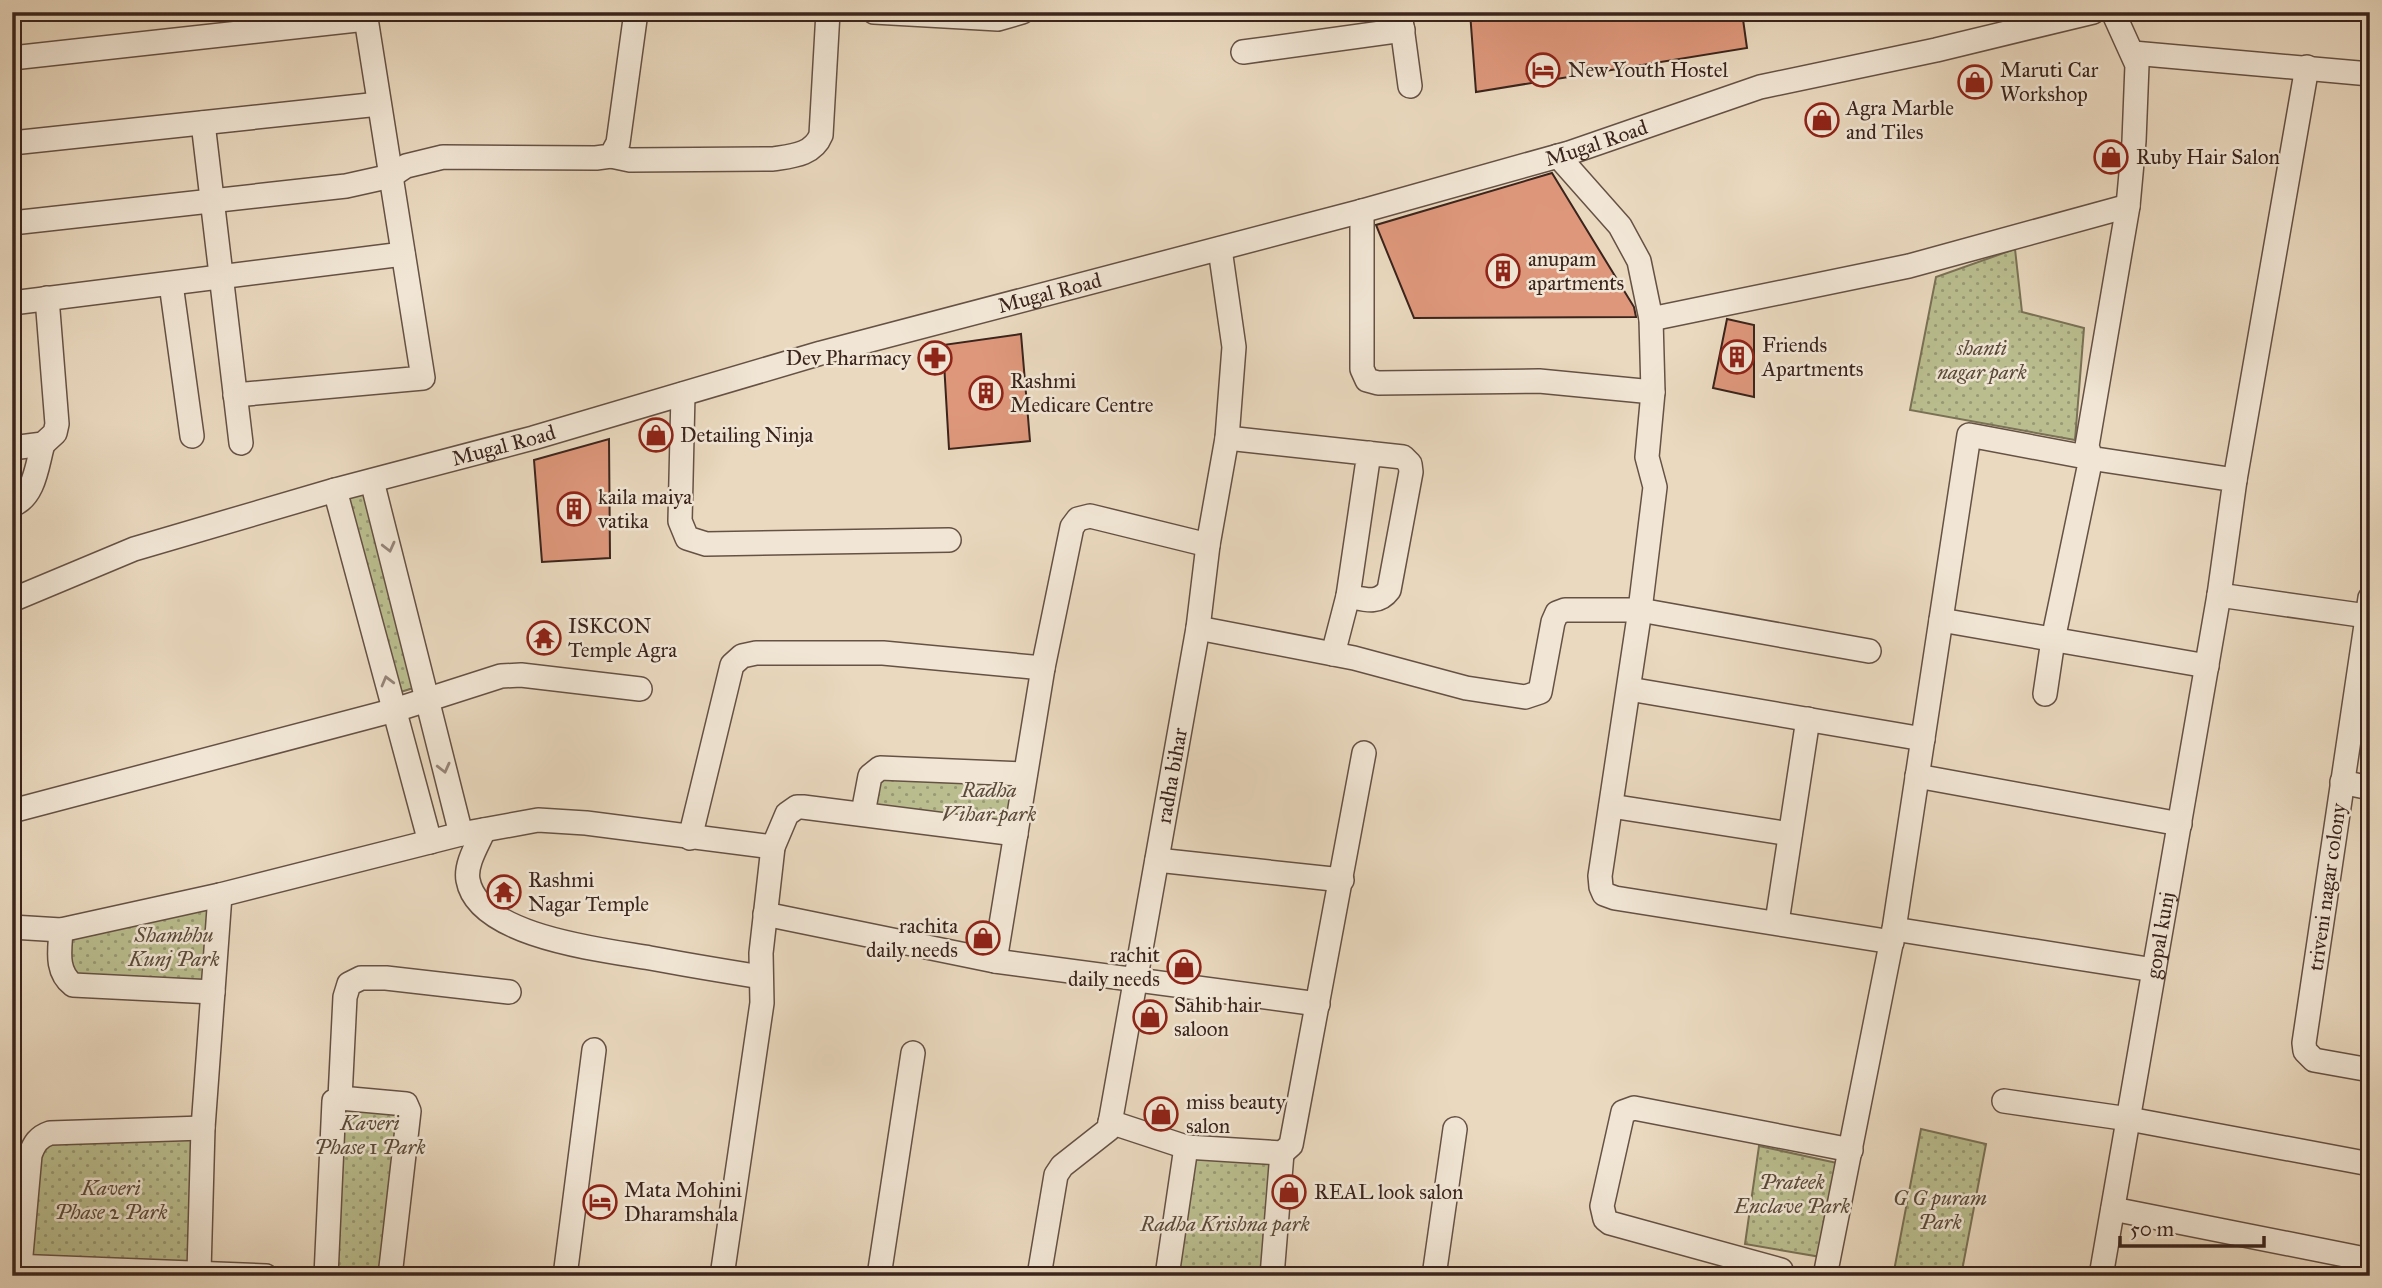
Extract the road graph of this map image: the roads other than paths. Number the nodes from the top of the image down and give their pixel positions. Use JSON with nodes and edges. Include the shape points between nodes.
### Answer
{"nodes":[{"id":1,"x":636,"y":12,"type":"edge"},
{"id":2,"x":828,"y":12,"type":"edge"},
{"id":3,"x":874,"y":12,"type":"edge"},
{"id":4,"x":1022,"y":12,"type":"edge"},
{"id":5,"x":2093,"y":12,"type":"edge"},
{"id":6,"x":2113,"y":12,"type":"edge"},
{"id":7,"x":365,"y":16,"type":"edge"},
{"id":8,"x":1402,"y":21,"type":"edge"},
{"id":9,"x":1243,"y":52,"type":"dead end"},
{"id":10,"x":2133,"y":53,"type":"junction"},
{"id":11,"x":12,"y":58,"type":"edge"},
{"id":12,"x":2307,"y":67,"type":"junction"},
{"id":13,"x":2370,"y":74,"type":"edge"},
{"id":14,"x":1410,"y":86,"type":"dead end"},
{"id":15,"x":379,"y":104,"type":"junction"},
{"id":16,"x":203,"y":123,"type":"junction"},
{"id":17,"x":12,"y":143,"type":"edge"},
{"id":18,"x":611,"y":156,"type":"junction"},
{"id":19,"x":1558,"y":156,"type":"junction"},
{"id":20,"x":391,"y":176,"type":"junction"},
{"id":21,"x":212,"y":201,"type":"junction"},
{"id":22,"x":2128,"y":206,"type":"junction"},
{"id":23,"x":1362,"y":211,"type":"junction"},
{"id":24,"x":12,"y":223,"type":"edge"},
{"id":25,"x":1220,"y":249,"type":"junction"},
{"id":26,"x":403,"y":254,"type":"junction"},
{"id":27,"x":221,"y":278,"type":"junction"},
{"id":28,"x":171,"y":284,"type":"junction"},
{"id":29,"x":47,"y":299,"type":"junction"},
{"id":30,"x":12,"y":303,"type":"edge"},
{"id":31,"x":1651,"y":319,"type":"junction"},
{"id":32,"x":1653,"y":392,"type":"junction"},
{"id":33,"x":683,"y":394,"type":"junction"},
{"id":34,"x":235,"y":395,"type":"junction"},
{"id":35,"x":192,"y":436,"type":"dead end"},
{"id":36,"x":1227,"y":438,"type":"junction"},
{"id":37,"x":241,"y":443,"type":"dead end"},
{"id":38,"x":43,"y":444,"type":"junction"},
{"id":39,"x":12,"y":448,"type":"edge"},
{"id":40,"x":1369,"y":453,"type":"junction"},
{"id":41,"x":2091,"y":458,"type":"junction"},
{"id":42,"x":2235,"y":480,"type":"junction"},
{"id":43,"x":372,"y":481,"type":"junction"},
{"id":44,"x":335,"y":491,"type":"junction"},
{"id":45,"x":12,"y":505,"type":"edge"},
{"id":46,"x":949,"y":540,"type":"dead end"},
{"id":47,"x":1208,"y":545,"type":"junction"},
{"id":48,"x":2219,"y":595,"type":"junction"},
{"id":49,"x":1348,"y":596,"type":"junction"},
{"id":50,"x":12,"y":600,"type":"edge"},
{"id":51,"x":2368,"y":607,"type":"edge"},
{"id":52,"x":1640,"y":610,"type":"junction"},
{"id":53,"x":1941,"y":620,"type":"junction"},
{"id":54,"x":1198,"y":628,"type":"junction"},
{"id":55,"x":2053,"y":640,"type":"junction"},
{"id":56,"x":1869,"y":651,"type":"dead end"},
{"id":57,"x":1333,"y":654,"type":"junction"},
{"id":58,"x":2365,"y":661,"type":"edge"},
{"id":59,"x":2207,"y":666,"type":"junction"},
{"id":60,"x":1042,"y":668,"type":"junction"},
{"id":61,"x":1629,"y":688,"type":"junction"},
{"id":62,"x":640,"y":689,"type":"dead end"},
{"id":63,"x":2045,"y":694,"type":"dead end"},
{"id":64,"x":426,"y":699,"type":"junction"},
{"id":65,"x":395,"y":710,"type":"junction"},
{"id":66,"x":1808,"y":719,"type":"junction"},
{"id":67,"x":1923,"y":739,"type":"junction"},
{"id":68,"x":1364,"y":753,"type":"dead end"},
{"id":69,"x":1025,"y":774,"type":"junction"},
{"id":70,"x":1917,"y":776,"type":"junction"},
{"id":71,"x":2342,"y":782,"type":"junction"},
{"id":72,"x":2370,"y":788,"type":"edge"},
{"id":73,"x":1611,"y":806,"type":"junction"},
{"id":74,"x":12,"y":811,"type":"edge"},
{"id":75,"x":863,"y":813,"type":"junction"},
{"id":76,"x":2180,"y":824,"type":"junction"},
{"id":77,"x":484,"y":830,"type":"junction"},
{"id":78,"x":461,"y":834,"type":"junction"},
{"id":79,"x":1016,"y":834,"type":"junction"},
{"id":80,"x":1790,"y":834,"type":"junction"},
{"id":81,"x":690,"y":838,"type":"junction"},
{"id":82,"x":430,"y":842,"type":"junction"},
{"id":83,"x":773,"y":847,"type":"junction"},
{"id":84,"x":1157,"y":860,"type":"junction"},
{"id":85,"x":1342,"y":880,"type":"junction"},
{"id":86,"x":220,"y":895,"type":"junction"},
{"id":87,"x":765,"y":914,"type":"junction"},
{"id":88,"x":1777,"y":922,"type":"junction"},
{"id":89,"x":12,"y":927,"type":"edge"},
{"id":90,"x":61,"y":930,"type":"junction"},
{"id":91,"x":1893,"y":936,"type":"junction"},
{"id":92,"x":995,"y":961,"type":"junction"},
{"id":93,"x":2154,"y":970,"type":"junction"},
{"id":94,"x":761,"y":977,"type":"junction"},
{"id":95,"x":1136,"y":978,"type":"junction"},
{"id":96,"x":213,"y":992,"type":"junction"},
{"id":97,"x":509,"y":992,"type":"dead end"},
{"id":98,"x":1318,"y":1004,"type":"junction"},
{"id":99,"x":594,"y":1050,"type":"dead end"},
{"id":100,"x":913,"y":1053,"type":"dead end"},
{"id":101,"x":2370,"y":1070,"type":"edge"},
{"id":102,"x":340,"y":1098,"type":"junction"},
{"id":103,"x":2004,"y":1101,"type":"dead end"},
{"id":104,"x":2129,"y":1119,"type":"junction"},
{"id":105,"x":1110,"y":1122,"type":"junction"},
{"id":106,"x":203,"y":1128,"type":"junction"},
{"id":107,"x":1455,"y":1129,"type":"dead end"},
{"id":108,"x":1186,"y":1147,"type":"junction"},
{"id":109,"x":1851,"y":1150,"type":"junction"},
{"id":110,"x":1282,"y":1153,"type":"junction"},
{"id":111,"x":2370,"y":1164,"type":"edge"},
{"id":112,"x":2113,"y":1209,"type":"junction"},
{"id":113,"x":2370,"y":1260,"type":"edge"},
{"id":114,"x":16,"y":1266,"type":"edge"},
{"id":115,"x":199,"y":1272,"type":"junction"},
{"id":116,"x":1788,"y":1274,"type":"edge"},
{"id":117,"x":266,"y":1276,"type":"edge"},
{"id":118,"x":326,"y":1276,"type":"edge"},
{"id":119,"x":390,"y":1276,"type":"edge"},
{"id":120,"x":565,"y":1276,"type":"edge"},
{"id":121,"x":722,"y":1276,"type":"edge"},
{"id":122,"x":879,"y":1276,"type":"edge"},
{"id":123,"x":1039,"y":1276,"type":"edge"},
{"id":124,"x":1167,"y":1276,"type":"edge"},
{"id":125,"x":1272,"y":1276,"type":"edge"},
{"id":126,"x":1434,"y":1276,"type":"edge"},
{"id":127,"x":1825,"y":1276,"type":"edge"},
{"id":128,"x":2101,"y":1276,"type":"edge"}],
"edges":[{"from":1,"to":18,"type":"street","via":[[618,143]]},
{"from":2,"to":18,"type":"street","via":[[821,135],[812,148],[773,159],[630,160]]},
{"from":3,"to":4,"type":"street","via":[[998,19]]},
{"from":5,"to":19,"type":"street","name":"Mugal Road","via":[[1760,88]]},
{"from":6,"to":10,"type":"street"},
{"from":7,"to":11,"type":"street"},
{"from":7,"to":15,"type":"street"},
{"from":8,"to":9,"type":"street"},
{"from":8,"to":14,"type":"street"},
{"from":10,"to":12,"type":"street"},
{"from":10,"to":22,"type":"street","via":[[2137,79]]},
{"from":12,"to":13,"type":"street"},
{"from":12,"to":42,"type":"street","name":"gopal kunj"},
{"from":15,"to":16,"type":"street"},
{"from":15,"to":20,"type":"street"},
{"from":16,"to":17,"type":"street"},
{"from":16,"to":21,"type":"street"},
{"from":18,"to":20,"type":"street","via":[[443,157],[406,166]]},
{"from":19,"to":23,"type":"street","name":"Mugal Road"},
{"from":19,"to":31,"type":"street","via":[[1620,226],[1639,261]]},
{"from":20,"to":21,"type":"street","via":[[346,186]]},
{"from":20,"to":26,"type":"street"},
{"from":21,"to":24,"type":"street"},
{"from":21,"to":27,"type":"street"},
{"from":22,"to":31,"type":"street","via":[[1909,266]]},
{"from":22,"to":41,"type":"street","via":[[2087,446]]},
{"from":23,"to":25,"type":"street","name":"Mugal Road"},
{"from":23,"to":32,"type":"street","via":[[1362,369],[1367,380],[1539,381]]},
{"from":25,"to":33,"type":"street","name":"Mugal Road","via":[[821,353]]},
{"from":25,"to":36,"type":"street","name":"radha bihar","via":[[1234,347]]},
{"from":26,"to":27,"type":"street"},
{"from":26,"to":34,"type":"street","via":[[423,378]]},
{"from":27,"to":28,"type":"street"},
{"from":27,"to":34,"type":"street"},
{"from":28,"to":29,"type":"street"},
{"from":28,"to":35,"type":"street"},
{"from":29,"to":30,"type":"street"},
{"from":29,"to":38,"type":"street","via":[[57,424],[55,433]]},
{"from":31,"to":32,"type":"street"},
{"from":32,"to":52,"type":"street","via":[[1647,457],[1655,487]]},
{"from":33,"to":43,"type":"street","name":"Mugal Road"},
{"from":33,"to":46,"type":"street","via":[[680,521],[687,538],[706,544]]},
{"from":34,"to":37,"type":"street"},
{"from":36,"to":40,"type":"street"},
{"from":36,"to":47,"type":"street","name":"radha bihar"},
{"from":38,"to":39,"type":"street"},
{"from":38,"to":45,"type":"street","via":[[29,491]]},
{"from":40,"to":49,"type":"street"},
{"from":40,"to":49,"type":"street","via":[[1403,457],[1411,472],[1389,590],[1373,601]]},
{"from":41,"to":42,"type":"street"},
{"from":41,"to":53,"type":"street","via":[[1969,435]]},
{"from":41,"to":55,"type":"street"},
{"from":42,"to":48,"type":"street","name":"gopal kunj"},
{"from":43,"to":44,"type":"street","name":"Mugal Road"},
{"from":43,"to":64,"type":"street","one_way":true},
{"from":44,"to":50,"type":"street","name":"Mugal Road","via":[[134,549]]},
{"from":65,"to":44,"type":"street","one_way":true},
{"from":47,"to":54,"type":"street","name":"radha bihar"},
{"from":47,"to":60,"type":"street","via":[[1090,516],[1079,519],[1072,527]]},
{"from":48,"to":51,"type":"street"},
{"from":48,"to":59,"type":"street","name":"gopal kunj"},
{"from":49,"to":57,"type":"street"},
{"from":51,"to":58,"type":"street","name":"triveni nagar colony"},
{"from":52,"to":56,"type":"street"},
{"from":52,"to":57,"type":"street","via":[[1584,608],[1557,614],[1540,692],[1525,696],[1466,688]]},
{"from":52,"to":61,"type":"street"},
{"from":53,"to":55,"type":"street"},
{"from":53,"to":67,"type":"street"},
{"from":54,"to":57,"type":"street"},
{"from":54,"to":84,"type":"street","name":"radha bihar"},
{"from":55,"to":59,"type":"street"},
{"from":55,"to":63,"type":"street"},
{"from":58,"to":71,"type":"street","name":"triveni nagar colony"},
{"from":59,"to":76,"type":"street","name":"gopal kunj"},
{"from":60,"to":69,"type":"street"},
{"from":60,"to":81,"type":"street","via":[[883,653],[742,656],[732,665]]},
{"from":61,"to":66,"type":"street"},
{"from":61,"to":73,"type":"street"},
{"from":62,"to":64,"type":"street","via":[[511,675]]},
{"from":64,"to":65,"type":"street"},
{"from":64,"to":78,"type":"street","one_way":true},
{"from":65,"to":74,"type":"street"},
{"from":65,"to":82,"type":"street"},
{"from":66,"to":67,"type":"street"},
{"from":66,"to":80,"type":"street"},
{"from":67,"to":70,"type":"street"},
{"from":68,"to":85,"type":"street"},
{"from":69,"to":75,"type":"street","via":[[880,768],[870,776]]},
{"from":69,"to":79,"type":"street"},
{"from":70,"to":76,"type":"street"},
{"from":70,"to":91,"type":"street"},
{"from":71,"to":72,"type":"street"},
{"from":71,"to":101,"type":"street","name":"triveni nagar colony","via":[[2304,1043],[2314,1060]]},
{"from":73,"to":80,"type":"street"},
{"from":73,"to":88,"type":"street","via":[[1600,876],[1604,894]]},
{"from":75,"to":79,"type":"street"},
{"from":75,"to":83,"type":"street","via":[[797,807],[786,814]]},
{"from":76,"to":93,"type":"street","name":"gopal kunj"},
{"from":77,"to":78,"type":"street"},
{"from":77,"to":81,"type":"street","via":[[559,820]]},
{"from":77,"to":94,"type":"street","via":[[468,868],[468,883],[483,906],[512,925],[561,942]]},
{"from":78,"to":82,"type":"street"},
{"from":79,"to":92,"type":"street"},
{"from":80,"to":88,"type":"street"},
{"from":81,"to":83,"type":"street"},
{"from":82,"to":86,"type":"street"},
{"from":83,"to":87,"type":"street"},
{"from":84,"to":85,"type":"street"},
{"from":84,"to":95,"type":"street","name":"radha bihar"},
{"from":85,"to":98,"type":"street"},
{"from":86,"to":90,"type":"street"},
{"from":86,"to":96,"type":"street"},
{"from":87,"to":92,"type":"street"},
{"from":87,"to":94,"type":"street"},
{"from":88,"to":91,"type":"street"},
{"from":89,"to":90,"type":"street"},
{"from":90,"to":96,"type":"street","via":[[60,965],[73,985]]},
{"from":91,"to":93,"type":"street"},
{"from":91,"to":109,"type":"street"},
{"from":92,"to":95,"type":"street"},
{"from":93,"to":104,"type":"street","name":"gopal kunj"},
{"from":94,"to":121,"type":"street","via":[[762,1003]]},
{"from":95,"to":98,"type":"street"},
{"from":95,"to":105,"type":"street","name":"radha bihar"},
{"from":96,"to":106,"type":"street"},
{"from":97,"to":102,"type":"street","via":[[386,978],[353,981],[345,997]]},
{"from":98,"to":110,"type":"street","via":[[1291,1145]]},
{"from":99,"to":120,"type":"street"},
{"from":100,"to":122,"type":"street"},
{"from":102,"to":118,"type":"street","via":[[334,1101]]},
{"from":102,"to":119,"type":"street","via":[[406,1104],[409,1111]]},
{"from":103,"to":104,"type":"street"},
{"from":104,"to":111,"type":"street"},
{"from":104,"to":112,"type":"street","name":"gopal kunj"},
{"from":105,"to":108,"type":"street"},
{"from":105,"to":123,"type":"street","via":[[1102,1136],[1056,1175]]},
{"from":106,"to":114,"type":"street","via":[[50,1133],[40,1138],[30,1155]]},
{"from":106,"to":115,"type":"street"},
{"from":107,"to":126,"type":"street"},
{"from":108,"to":110,"type":"street"},
{"from":108,"to":124,"type":"street"},
{"from":109,"to":116,"type":"street","via":[[1634,1108],[1623,1112],[1602,1206],[1605,1219]]},
{"from":109,"to":127,"type":"street"},
{"from":110,"to":125,"type":"street"},
{"from":112,"to":113,"type":"street"},
{"from":112,"to":128,"type":"street","name":"gopal kunj"},
{"from":114,"to":115,"type":"street"},
{"from":115,"to":117,"type":"street"}]}
